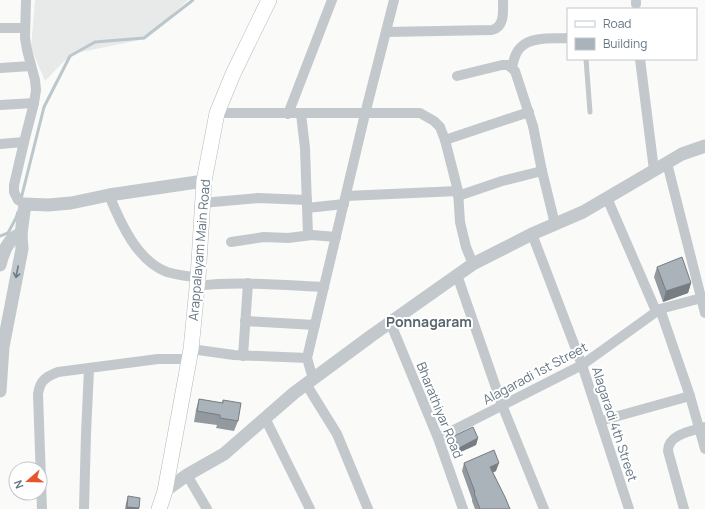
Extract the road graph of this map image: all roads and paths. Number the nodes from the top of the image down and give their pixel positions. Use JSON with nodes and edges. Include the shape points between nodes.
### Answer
{"nodes":[{"id":1,"x":26,"y":0,"type":"edge"},
{"id":2,"x":269,"y":0,"type":"edge"},
{"id":3,"x":332,"y":0,"type":"edge"},
{"id":4,"x":394,"y":0,"type":"edge"},
{"id":5,"x":503,"y":0,"type":"edge"},
{"id":6,"x":0,"y":28,"type":"edge"},
{"id":7,"x":25,"y":28,"type":"junction"},
{"id":8,"x":386,"y":32,"type":"junction"},
{"id":9,"x":567,"y":38,"type":"edge"},
{"id":10,"x":586,"y":60,"type":"edge"},
{"id":11,"x":640,"y":60,"type":"edge"},
{"id":12,"x":31,"y":66,"type":"junction"},
{"id":13,"x":512,"y":67,"type":"junction"},
{"id":14,"x":0,"y":68,"type":"edge"},
{"id":15,"x":457,"y":76,"type":"dead end"},
{"id":16,"x":34,"y":103,"type":"junction"},
{"id":17,"x":0,"y":105,"type":"edge"},
{"id":18,"x":529,"y":112,"type":"junction"},
{"id":19,"x":590,"y":112,"type":"dead end"},
{"id":20,"x":217,"y":113,"type":"junction"},
{"id":21,"x":288,"y":114,"type":"junction"},
{"id":22,"x":301,"y":114,"type":"junction"},
{"id":23,"x":365,"y":114,"type":"junction"},
{"id":24,"x":445,"y":140,"type":"junction"},
{"id":25,"x":24,"y":142,"type":"junction"},
{"id":26,"x":0,"y":144,"type":"edge"},
{"id":27,"x":705,"y":146,"type":"edge"},
{"id":28,"x":667,"y":163,"type":"junction"},
{"id":29,"x":654,"y":170,"type":"junction"},
{"id":30,"x":542,"y":171,"type":"junction"},
{"id":31,"x":204,"y":181,"type":"junction"},
{"id":32,"x":458,"y":193,"type":"junction"},
{"id":33,"x":109,"y":195,"type":"junction"},
{"id":34,"x":607,"y":198,"type":"junction"},
{"id":35,"x":345,"y":200,"type":"junction"},
{"id":36,"x":22,"y":202,"type":"junction"},
{"id":37,"x":202,"y":203,"type":"junction"},
{"id":38,"x":307,"y":204,"type":"junction"},
{"id":39,"x":555,"y":224,"type":"junction"},
{"id":40,"x":21,"y":234,"type":"junction"},
{"id":41,"x":532,"y":234,"type":"junction"},
{"id":42,"x":308,"y":235,"type":"junction"},
{"id":43,"x":336,"y":237,"type":"junction"},
{"id":44,"x":231,"y":242,"type":"dead end"},
{"id":45,"x":473,"y":264,"type":"junction"},
{"id":46,"x":0,"y":265,"type":"edge"},
{"id":47,"x":457,"y":274,"type":"junction"},
{"id":48,"x":197,"y":282,"type":"junction"},
{"id":49,"x":248,"y":283,"type":"junction"},
{"id":50,"x":324,"y":288,"type":"junction"},
{"id":51,"x":703,"y":298,"type":"edge"},
{"id":52,"x":658,"y":310,"type":"junction"},
{"id":53,"x":705,"y":313,"type":"edge"},
{"id":54,"x":245,"y":321,"type":"junction"},
{"id":55,"x":390,"y":322,"type":"junction"},
{"id":56,"x":315,"y":325,"type":"junction"},
{"id":57,"x":190,"y":354,"type":"junction"},
{"id":58,"x":243,"y":356,"type":"junction"},
{"id":59,"x":307,"y":358,"type":"junction"},
{"id":60,"x":582,"y":365,"type":"junction"},
{"id":61,"x":89,"y":369,"type":"junction"},
{"id":62,"x":310,"y":381,"type":"junction"},
{"id":63,"x":0,"y":391,"type":"edge"},
{"id":64,"x":690,"y":396,"type":"junction"},
{"id":65,"x":502,"y":406,"type":"junction"},
{"id":66,"x":265,"y":418,"type":"junction"},
{"id":67,"x":600,"y":421,"type":"junction"},
{"id":68,"x":702,"y":428,"type":"edge"},
{"id":69,"x":438,"y":438,"type":"junction"},
{"id":70,"x":705,"y":449,"type":"edge"},
{"id":71,"x":187,"y":475,"type":"junction"},
{"id":72,"x":165,"y":491,"type":"junction"},
{"id":73,"x":42,"y":509,"type":"edge"},
{"id":74,"x":84,"y":509,"type":"edge"},
{"id":75,"x":159,"y":509,"type":"edge"},
{"id":76,"x":207,"y":509,"type":"edge"},
{"id":77,"x":310,"y":509,"type":"edge"},
{"id":78,"x":368,"y":509,"type":"edge"},
{"id":79,"x":463,"y":509,"type":"edge"},
{"id":80,"x":544,"y":509,"type":"edge"},
{"id":81,"x":629,"y":509,"type":"edge"},
{"id":82,"x":684,"y":509,"type":"edge"}],
"edges":[{"from":1,"to":7,"type":"street"},
{"from":2,"to":20,"type":"main road","name":"Arappalayam Main Road"},
{"from":3,"to":21,"type":"street"},
{"from":4,"to":8,"type":"street"},
{"from":5,"to":8,"type":"street","via":[[502,22],[497,29]]},
{"from":6,"to":7,"type":"street"},
{"from":7,"to":12,"type":"street"},
{"from":8,"to":23,"type":"street"},
{"from":9,"to":13,"type":"street","via":[[528,42],[520,47]]},
{"from":10,"to":19,"type":"lane"},
{"from":11,"to":29,"type":"street"},
{"from":12,"to":14,"type":"street"},
{"from":12,"to":16,"type":"street","via":[[36,90]]},
{"from":13,"to":15,"type":"street","via":[[502,65]]},
{"from":13,"to":18,"type":"street"},
{"from":16,"to":17,"type":"street"},
{"from":16,"to":25,"type":"street"},
{"from":18,"to":24,"type":"street"},
{"from":18,"to":30,"type":"street"},
{"from":20,"to":21,"type":"street"},
{"from":20,"to":31,"type":"main road","name":"Arappalayam Main Road"},
{"from":21,"to":22,"type":"street"},
{"from":22,"to":23,"type":"street"},
{"from":22,"to":38,"type":"street"},
{"from":23,"to":24,"type":"street","via":[[420,113],[440,127]]},
{"from":23,"to":35,"type":"street"},
{"from":24,"to":32,"type":"street"},
{"from":25,"to":26,"type":"street"},
{"from":25,"to":36,"type":"street","via":[[14,185],[14,192]]},
{"from":27,"to":28,"type":"street","via":[[682,154]]},
{"from":28,"to":29,"type":"street"},
{"from":28,"to":51,"type":"street"},
{"from":29,"to":34,"type":"street"},
{"from":30,"to":32,"type":"street"},
{"from":30,"to":39,"type":"street"},
{"from":31,"to":33,"type":"street"},
{"from":31,"to":37,"type":"main road","name":"Arappalayam Main Road"},
{"from":32,"to":35,"type":"street"},
{"from":32,"to":45,"type":"street","via":[[460,222]]},
{"from":33,"to":36,"type":"street","via":[[48,206]]},
{"from":33,"to":48,"type":"street","via":[[121,224],[135,246],[151,262]]},
{"from":34,"to":39,"type":"street"},
{"from":34,"to":52,"type":"street"},
{"from":35,"to":38,"type":"street"},
{"from":35,"to":43,"type":"street"},
{"from":36,"to":40,"type":"street"},
{"from":37,"to":38,"type":"street","via":[[258,198]]},
{"from":37,"to":48,"type":"main road","name":"Arappalayam Main Road"},
{"from":38,"to":42,"type":"street"},
{"from":39,"to":41,"type":"street"},
{"from":40,"to":46,"type":"street","via":[[9,241]]},
{"from":40,"to":63,"type":"street","one_way":true,"via":[[22,249],[3,347]]},
{"from":41,"to":45,"type":"street"},
{"from":41,"to":60,"type":"street","name":"Alagaradi 4th Street"},
{"from":42,"to":43,"type":"street"},
{"from":42,"to":44,"type":"street"},
{"from":43,"to":50,"type":"street"},
{"from":45,"to":47,"type":"street"},
{"from":47,"to":55,"type":"street"},
{"from":47,"to":65,"type":"street"},
{"from":48,"to":49,"type":"street"},
{"from":48,"to":57,"type":"main road","name":"Arappalayam Main Road"},
{"from":49,"to":50,"type":"street"},
{"from":49,"to":54,"type":"street"},
{"from":50,"to":56,"type":"street"},
{"from":51,"to":52,"type":"street","name":"Alagaradi 1st Street"},
{"from":51,"to":53,"type":"street"},
{"from":52,"to":60,"type":"street","name":"Alagaradi 1st Street"},
{"from":52,"to":64,"type":"street"},
{"from":54,"to":56,"type":"street"},
{"from":54,"to":58,"type":"street"},
{"from":55,"to":62,"type":"street"},
{"from":55,"to":69,"type":"street","name":"Bharathiyar Road"},
{"from":56,"to":59,"type":"street"},
{"from":57,"to":58,"type":"street"},
{"from":57,"to":61,"type":"street"},
{"from":57,"to":72,"type":"main road","name":"Arappalayam Main Road"},
{"from":58,"to":59,"type":"street"},
{"from":59,"to":62,"type":"street"},
{"from":60,"to":65,"type":"street","name":"Alagaradi 1st Street"},
{"from":60,"to":67,"type":"street","name":"Alagaradi 4th Street"},
{"from":61,"to":73,"type":"street","via":[[58,372],[42,380],[39,386]]},
{"from":61,"to":74,"type":"street"},
{"from":62,"to":66,"type":"street"},
{"from":62,"to":78,"type":"street","via":[[337,434]]},
{"from":64,"to":67,"type":"street"},
{"from":64,"to":68,"type":"street"},
{"from":65,"to":69,"type":"street","name":"Alagaradi 1st Street"},
{"from":65,"to":80,"type":"street"},
{"from":66,"to":71,"type":"street","via":[[224,454]]},
{"from":66,"to":77,"type":"street"},
{"from":67,"to":81,"type":"street","name":"Alagaradi 4th Street"},
{"from":68,"to":70,"type":"street"},
{"from":68,"to":82,"type":"street","via":[[677,436],[668,445]]},
{"from":69,"to":79,"type":"street","name":"Bharathiyar Road"},
{"from":71,"to":72,"type":"street"},
{"from":71,"to":76,"type":"street"},
{"from":72,"to":75,"type":"main road","name":"Arappalayam Main Road"}]}
